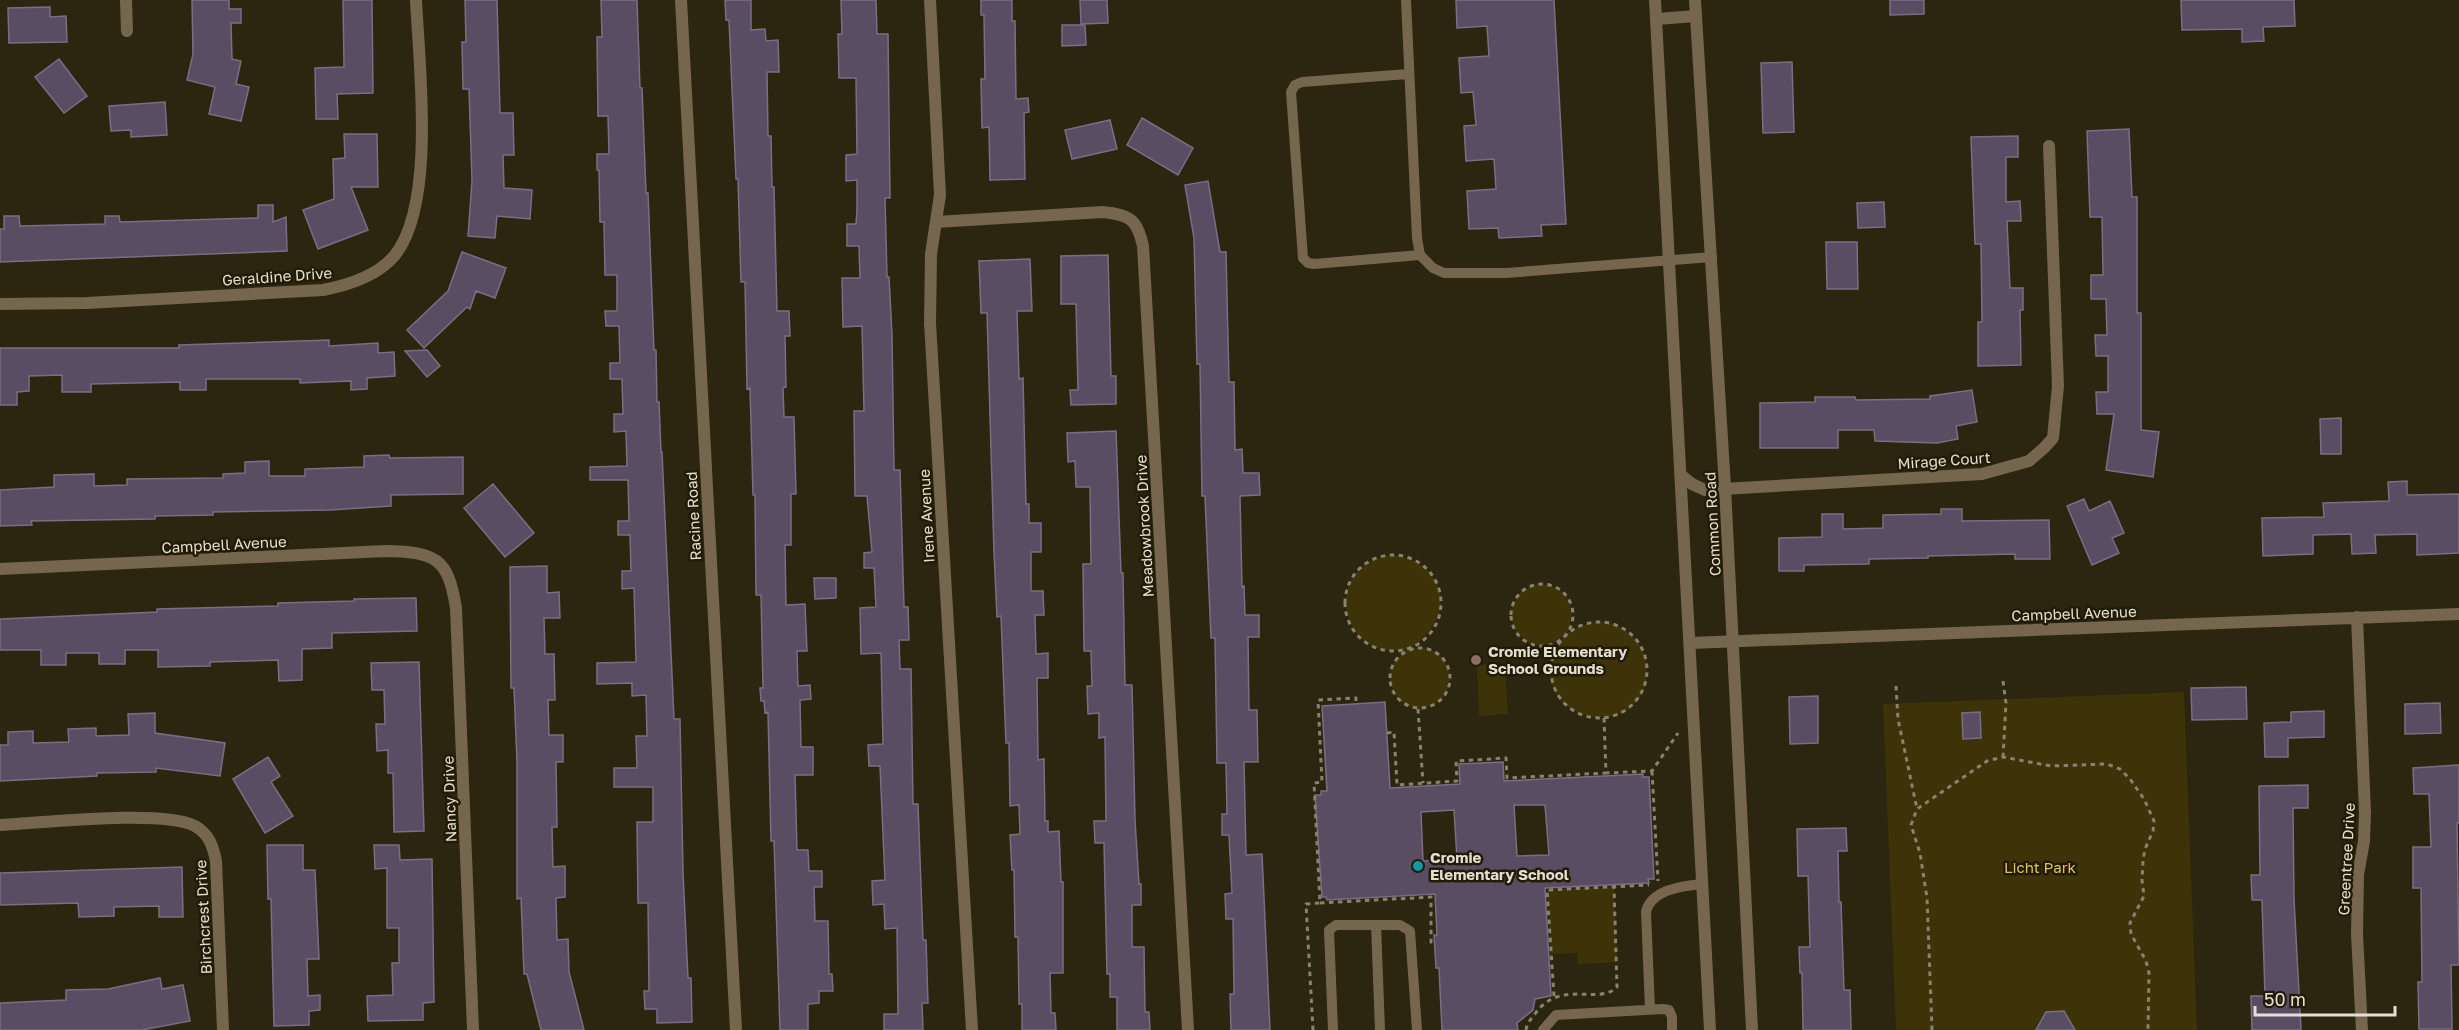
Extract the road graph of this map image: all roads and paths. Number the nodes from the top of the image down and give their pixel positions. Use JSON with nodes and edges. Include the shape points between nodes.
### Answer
{"nodes":[{"id":1,"x":126,"y":0,"type":"edge"},
{"id":2,"x":416,"y":0,"type":"edge"},
{"id":3,"x":681,"y":0,"type":"edge"},
{"id":4,"x":930,"y":0,"type":"edge"},
{"id":5,"x":1406,"y":0,"type":"edge"},
{"id":6,"x":1655,"y":0,"type":"edge"},
{"id":7,"x":1695,"y":0,"type":"edge"},
{"id":8,"x":1696,"y":16,"type":"junction"},
{"id":9,"x":1657,"y":19,"type":"junction"},
{"id":10,"x":127,"y":31,"type":"dead end"},
{"id":11,"x":1408,"y":74,"type":"junction"},
{"id":12,"x":2049,"y":146,"type":"dead end"},
{"id":13,"x":936,"y":222,"type":"junction"},
{"id":14,"x":1420,"y":255,"type":"junction"},
{"id":15,"x":1712,"y":257,"type":"junction"},
{"id":16,"x":1671,"y":260,"type":"junction"},
{"id":17,"x":0,"y":304,"type":"edge"},
{"id":18,"x":1682,"y":476,"type":"junction"},
{"id":19,"x":1725,"y":487,"type":"junction"},
{"id":20,"x":446,"y":567,"type":"joint"},
{"id":21,"x":0,"y":569,"type":"edge"},
{"id":22,"x":2459,"y":614,"type":"edge"},
{"id":23,"x":2357,"y":617,"type":"junction"},
{"id":24,"x":1566,"y":634,"type":"junction"},
{"id":25,"x":1732,"y":641,"type":"junction"},
{"id":26,"x":1690,"y":643,"type":"junction"},
{"id":27,"x":1408,"y":649,"type":"junction"},
{"id":28,"x":2002,"y":681,"type":"dead end"},
{"id":29,"x":1896,"y":686,"type":"dead end"},
{"id":30,"x":1356,"y":704,"type":"dead end"},
{"id":31,"x":1418,"y":709,"type":"junction"},
{"id":32,"x":1604,"y":718,"type":"junction"},
{"id":33,"x":1387,"y":733,"type":"dead end"},
{"id":34,"x":1678,"y":733,"type":"dead end"},
{"id":35,"x":2003,"y":757,"type":"junction"},
{"id":36,"x":1652,"y":771,"type":"junction"},
{"id":37,"x":1606,"y":773,"type":"junction"},
{"id":38,"x":1423,"y":783,"type":"junction"},
{"id":39,"x":1917,"y":809,"type":"junction"},
{"id":40,"x":0,"y":825,"type":"edge"},
{"id":41,"x":1702,"y":884,"type":"junction"},
{"id":42,"x":1614,"y":887,"type":"junction"},
{"id":43,"x":1376,"y":925,"type":"junction"},
{"id":44,"x":1554,"y":996,"type":"junction"},
{"id":45,"x":1650,"y":1009,"type":"junction"},
{"id":46,"x":223,"y":1030,"type":"edge"},
{"id":47,"x":473,"y":1030,"type":"edge"},
{"id":48,"x":736,"y":1030,"type":"edge"},
{"id":49,"x":972,"y":1030,"type":"edge"},
{"id":50,"x":1188,"y":1030,"type":"edge"},
{"id":51,"x":1313,"y":1030,"type":"edge"},
{"id":52,"x":1333,"y":1030,"type":"edge"},
{"id":53,"x":1380,"y":1030,"type":"edge"},
{"id":54,"x":1417,"y":1030,"type":"edge"},
{"id":55,"x":1526,"y":1030,"type":"edge"},
{"id":56,"x":1542,"y":1030,"type":"edge"},
{"id":57,"x":1672,"y":1030,"type":"edge"},
{"id":58,"x":1710,"y":1030,"type":"edge"},
{"id":59,"x":1752,"y":1030,"type":"edge"},
{"id":60,"x":1932,"y":1030,"type":"edge"},
{"id":61,"x":2148,"y":1030,"type":"edge"},
{"id":62,"x":2362,"y":1030,"type":"edge"}],
"edges":[{"from":1,"to":10,"type":"street"},
{"from":2,"to":17,"type":"street","name":"Geraldine Drive","via":[[423,156],[414,218],[396,254],[383,267],[365,278],[323,290]]},
{"from":3,"to":48,"type":"street","name":"Racine Road"},
{"from":4,"to":13,"type":"street","name":"Irene Avenue","via":[[940,195]]},
{"from":5,"to":11,"type":"lane"},
{"from":6,"to":9,"type":"street","name":"Common Road"},
{"from":7,"to":8,"type":"street","name":"Common Road"},
{"from":8,"to":9,"type":"street"},
{"from":8,"to":15,"type":"street","name":"Common Road"},
{"from":9,"to":16,"type":"street","name":"Common Road"},
{"from":11,"to":14,"type":"lane"},
{"from":11,"to":14,"type":"lane","via":[[1302,81],[1291,92],[1303,258],[1314,264]]},
{"from":12,"to":19,"type":"street","name":"Mirage Court","via":[[2058,386],[2053,438],[2044,448],[2029,461],[1982,474]]},
{"from":13,"to":49,"type":"street","name":"Irene Avenue","via":[[931,254],[930,323]]},
{"from":13,"to":50,"type":"street","name":"Meadowbrook Drive","via":[[1103,212],[1133,220],[1140,231]]},
{"from":14,"to":16,"type":"lane","via":[[1433,268],[1459,274]]},
{"from":15,"to":16,"type":"lane"},
{"from":15,"to":19,"type":"street","name":"Common Road"},
{"from":16,"to":18,"type":"street","name":"Common Road"},
{"from":18,"to":19,"type":"street","name":"Mirage Court","via":[[1705,490]]},
{"from":18,"to":26,"type":"street","name":"Common Road"},
{"from":19,"to":25,"type":"street","name":"Common Road"},
{"from":20,"to":21,"type":"street","name":"Campbell Avenue","via":[[430,556],[386,551]]},
{"from":20,"to":47,"type":"street","name":"Nancy Drive","via":[[456,609]]},
{"from":22,"to":23,"type":"street","name":"Campbell Avenue"},
{"from":23,"to":25,"type":"street","name":"Campbell Avenue"},
{"from":23,"to":62,"type":"street","name":"Greentree Drive","via":[[2366,813],[2358,875]]},
{"from":24,"to":24,"type":"path","via":[[1573,615],[1559,589],[1550,585],[1530,586],[1515,599],[1511,619],[1514,629],[1529,643],[1549,645]]},
{"from":24,"to":32,"type":"path","via":[[1552,659],[1555,691],[1578,714]]},
{"from":24,"to":32,"type":"path","via":[[1582,625],[1613,624],[1627,630],[1645,655],[1646,678],[1637,700],[1625,711]]},
{"from":25,"to":26,"type":"street","name":"Campbell Avenue"},
{"from":25,"to":59,"type":"street","name":"Common Road"},
{"from":26,"to":41,"type":"street","name":"Common Road"},
{"from":27,"to":27,"type":"path","via":[[1432,631],[1439,617],[1438,586],[1419,562],[1404,556],[1374,559],[1357,572],[1347,591],[1348,619],[1355,632],[1372,645],[1392,651]]},
{"from":27,"to":31,"type":"path","via":[[1393,664],[1390,684],[1400,701]]},
{"from":27,"to":31,"type":"path","via":[[1436,652],[1450,678],[1449,687],[1437,703]]},
{"from":28,"to":35,"type":"path","via":[[2006,703]]},
{"from":29,"to":39,"type":"path","via":[[1898,719]]},
{"from":30,"to":51,"type":"path","via":[[1356,698],[1318,700],[1322,782],[1314,783],[1320,903],[1306,904]]},
{"from":31,"to":38,"type":"path"},
{"from":32,"to":37,"type":"path"},
{"from":33,"to":38,"type":"path","via":[[1394,732],[1398,785]]},
{"from":34,"to":36,"type":"path"},
{"from":35,"to":39,"type":"path","via":[[1987,761]]},
{"from":35,"to":61,"type":"path","via":[[2051,766],[2107,764],[2130,779],[2147,805],[2154,821],[2143,861],[2144,896],[2130,923],[2149,973]]},
{"from":36,"to":37,"type":"path"},
{"from":36,"to":42,"type":"path","via":[[1658,884]]},
{"from":37,"to":38,"type":"path","via":[[1507,778],[1506,758],[1486,759],[1456,761],[1457,781]]},
{"from":39,"to":60,"type":"path","via":[[1911,825],[1927,898]]},
{"from":40,"to":46,"type":"street","name":"Birchcrest Drive","via":[[149,817],[185,822],[204,833],[213,844],[216,861]]},
{"from":41,"to":45,"type":"lane","via":[[1672,890],[1648,902]]},
{"from":41,"to":58,"type":"street","name":"Common Road"},
{"from":42,"to":44,"type":"path","via":[[1617,987],[1608,993]]},
{"from":42,"to":44,"type":"path","via":[[1547,890]]},
{"from":43,"to":52,"type":"lane","via":[[1336,925],[1329,930]]},
{"from":43,"to":53,"type":"lane"},
{"from":43,"to":54,"type":"lane","via":[[1400,925],[1410,931]]},
{"from":44,"to":55,"type":"path","via":[[1533,1014]]},
{"from":45,"to":56,"type":"lane","via":[[1556,1015]]},
{"from":45,"to":57,"type":"lane","via":[[1669,1010]]}]}
